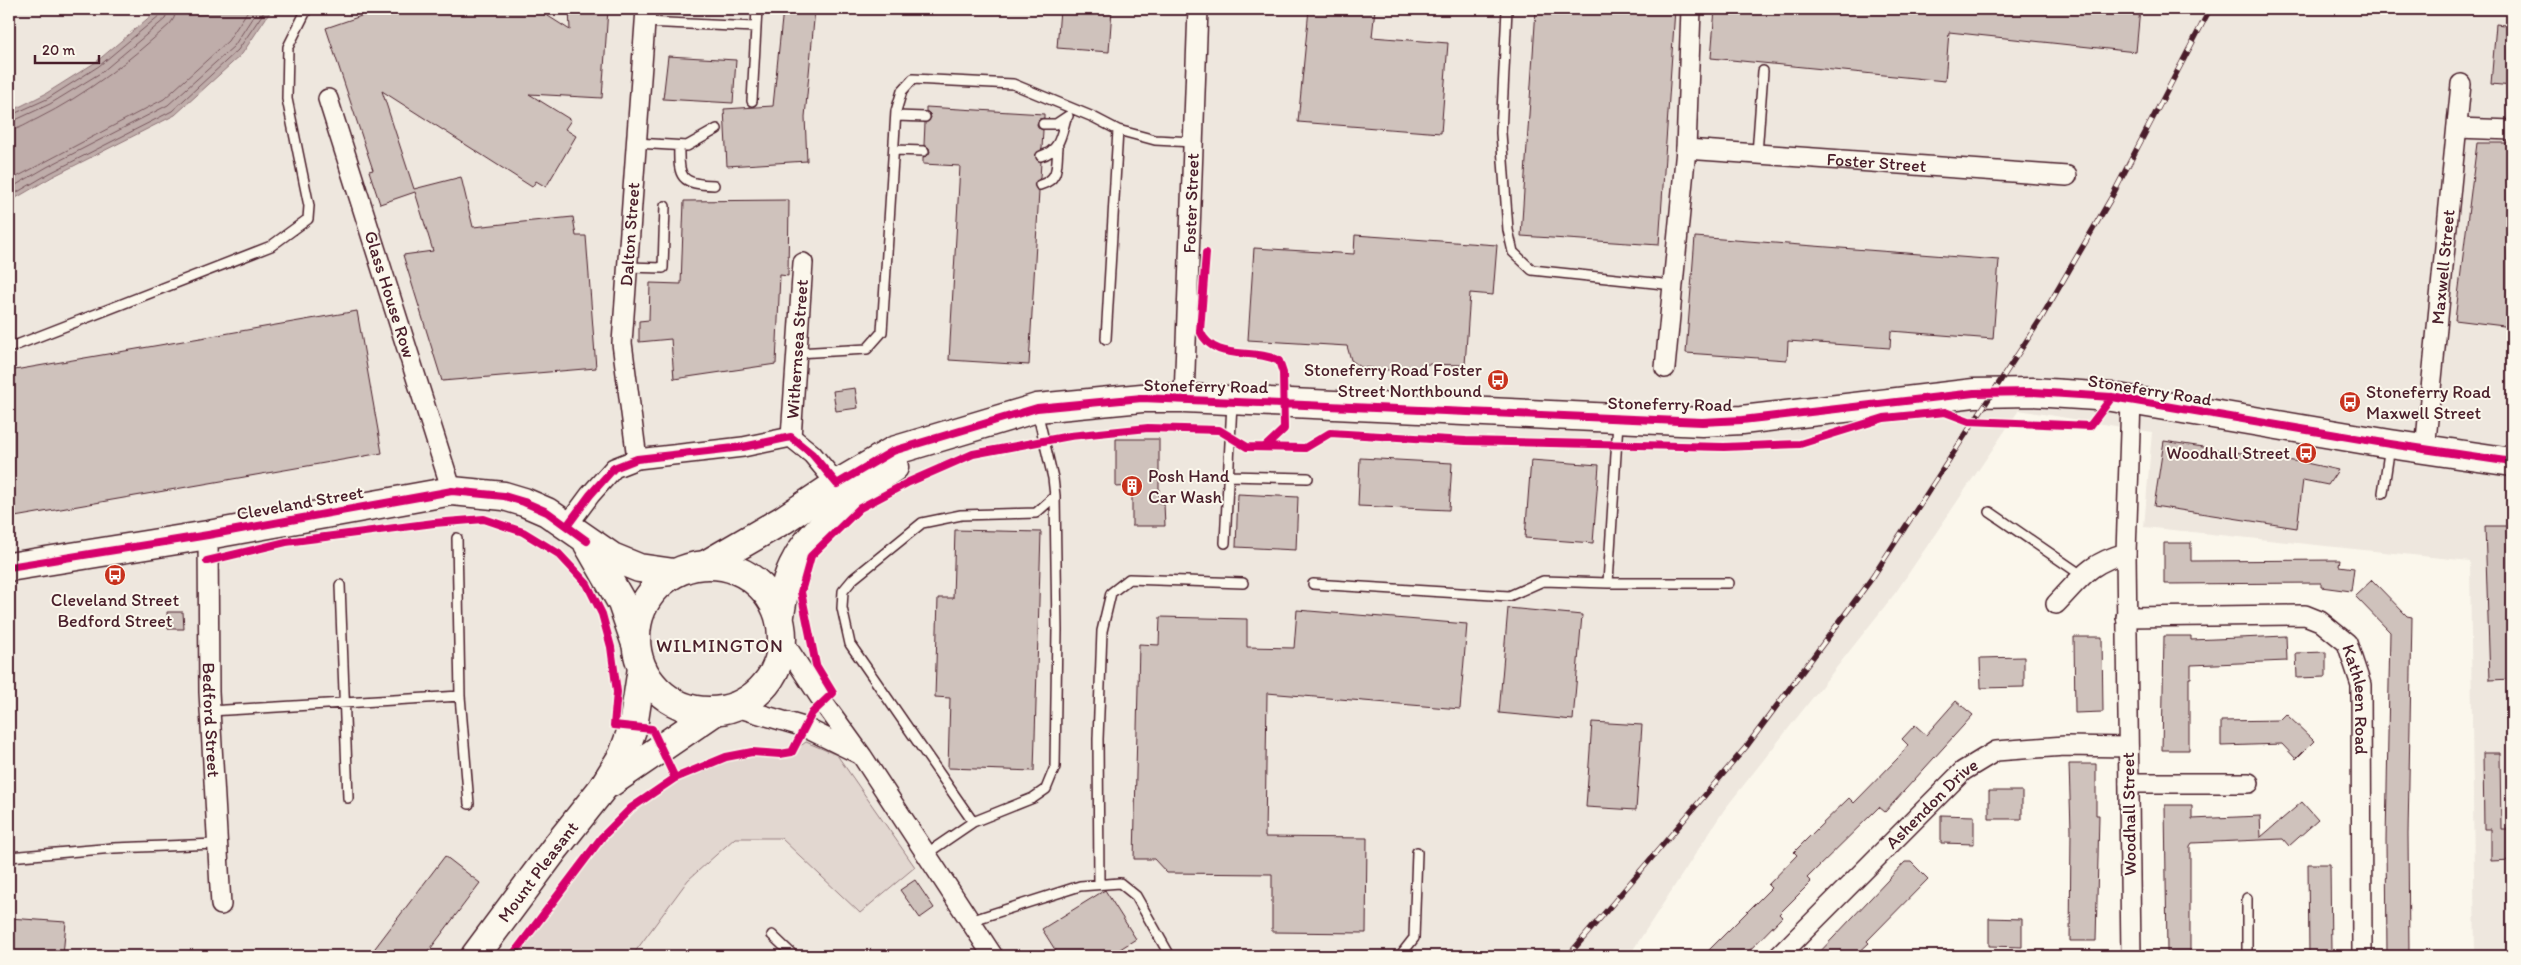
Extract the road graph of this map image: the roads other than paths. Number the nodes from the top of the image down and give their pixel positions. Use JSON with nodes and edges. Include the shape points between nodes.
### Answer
{"nodes":[{"id":1,"x":307,"y":9,"type":"edge"},
{"id":2,"x":757,"y":9,"type":"edge"},
{"id":3,"x":1198,"y":9,"type":"edge"},
{"id":4,"x":1507,"y":9,"type":"edge"},
{"id":5,"x":1691,"y":9,"type":"edge"},
{"id":6,"x":645,"y":15,"type":"edge"},
{"id":7,"x":755,"y":28,"type":"junction"},
{"id":8,"x":1763,"y":71,"type":"dead end"},
{"id":9,"x":2461,"y":84,"type":"dead end"},
{"id":10,"x":328,"y":99,"type":"dead end"},
{"id":11,"x":752,"y":101,"type":"dead end"},
{"id":12,"x":1071,"y":109,"type":"junction"},
{"id":13,"x":896,"y":116,"type":"junction"},
{"id":14,"x":925,"y":118,"type":"dead end"},
{"id":15,"x":1066,"y":118,"type":"junction"},
{"id":16,"x":1043,"y":124,"type":"dead end"},
{"id":17,"x":2457,"y":128,"type":"junction"},
{"id":18,"x":717,"y":129,"type":"dead end"},
{"id":19,"x":1118,"y":130,"type":"junction"},
{"id":20,"x":2512,"y":130,"type":"edge"},
{"id":21,"x":1193,"y":142,"type":"junction"},
{"id":22,"x":636,"y":143,"type":"junction"},
{"id":23,"x":1058,"y":145,"type":"junction"},
{"id":24,"x":679,"y":146,"type":"junction"},
{"id":25,"x":1686,"y":149,"type":"junction"},
{"id":26,"x":894,"y":150,"type":"junction"},
{"id":27,"x":924,"y":151,"type":"dead end"},
{"id":28,"x":1757,"y":154,"type":"junction"},
{"id":29,"x":1041,"y":156,"type":"dead end"},
{"id":30,"x":2067,"y":176,"type":"dead end"},
{"id":31,"x":714,"y":185,"type":"dead end"},
{"id":32,"x":1040,"y":185,"type":"dead end"},
{"id":33,"x":665,"y":206,"type":"dead end"},
{"id":34,"x":803,"y":263,"type":"dead end"},
{"id":35,"x":626,"y":267,"type":"junction"},
{"id":36,"x":1673,"y":285,"type":"junction"},
{"id":37,"x":1106,"y":339,"type":"dead end"},
{"id":38,"x":9,"y":348,"type":"edge"},
{"id":39,"x":797,"y":354,"type":"junction"},
{"id":40,"x":1665,"y":368,"type":"dead end"},
{"id":41,"x":1184,"y":398,"type":"junction"},
{"id":42,"x":1232,"y":400,"type":"junction"},
{"id":43,"x":2131,"y":401,"type":"junction"},
{"id":44,"x":1037,"y":408,"type":"junction"},
{"id":45,"x":1618,"y":419,"type":"junction"},
{"id":46,"x":951,"y":433,"type":"junction"},
{"id":47,"x":791,"y":437,"type":"junction"},
{"id":48,"x":2390,"y":444,"type":"junction"},
{"id":49,"x":2425,"y":450,"type":"junction"},
{"id":50,"x":636,"y":459,"type":"junction"},
{"id":51,"x":2512,"y":462,"type":"edge"},
{"id":52,"x":1229,"y":476,"type":"junction"},
{"id":53,"x":1308,"y":478,"type":"dead end"},
{"id":54,"x":837,"y":484,"type":"junction"},
{"id":55,"x":452,"y":491,"type":"junction"},
{"id":56,"x":2383,"y":492,"type":"dead end"},
{"id":57,"x":1054,"y":496,"type":"junction"},
{"id":58,"x":1990,"y":512,"type":"dead end"},
{"id":59,"x":577,"y":534,"type":"junction"},
{"id":60,"x":208,"y":536,"type":"junction"},
{"id":61,"x":457,"y":538,"type":"dead end"},
{"id":62,"x":1225,"y":543,"type":"dead end"},
{"id":63,"x":2126,"y":553,"type":"junction"},
{"id":64,"x":706,"y":564,"type":"junction"},
{"id":65,"x":9,"y":568,"type":"edge"},
{"id":66,"x":674,"y":573,"type":"junction"},
{"id":67,"x":2083,"y":576,"type":"junction"},
{"id":68,"x":1608,"y":582,"type":"junction"},
{"id":69,"x":1243,"y":583,"type":"dead end"},
{"id":70,"x":1729,"y":583,"type":"dead end"},
{"id":71,"x":1314,"y":584,"type":"dead end"},
{"id":72,"x":340,"y":585,"type":"dead end"},
{"id":73,"x":2056,"y":604,"type":"dead end"},
{"id":74,"x":2126,"y":617,"type":"junction"},
{"id":75,"x":781,"y":628,"type":"junction"},
{"id":76,"x":636,"y":641,"type":"junction"},
{"id":77,"x":642,"y":668,"type":"junction"},
{"id":78,"x":460,"y":696,"type":"junction"},
{"id":79,"x":344,"y":703,"type":"junction"},
{"id":80,"x":725,"y":709,"type":"junction"},
{"id":81,"x":210,"y":711,"type":"junction"},
{"id":82,"x":2128,"y":747,"type":"junction"},
{"id":83,"x":862,"y":756,"type":"junction"},
{"id":84,"x":2129,"y":783,"type":"junction"},
{"id":85,"x":2249,"y":783,"type":"dead end"},
{"id":86,"x":602,"y":789,"type":"junction"},
{"id":87,"x":348,"y":798,"type":"dead end"},
{"id":88,"x":469,"y":804,"type":"dead end"},
{"id":89,"x":974,"y":822,"type":"junction"},
{"id":90,"x":216,"y":844,"type":"junction"},
{"id":91,"x":1418,"y":852,"type":"dead end"},
{"id":92,"x":926,"y":854,"type":"junction"},
{"id":93,"x":9,"y":857,"type":"edge"},
{"id":94,"x":1099,"y":883,"type":"junction"},
{"id":95,"x":2247,"y":898,"type":"dead end"},
{"id":96,"x":221,"y":905,"type":"dead end"},
{"id":97,"x":970,"y":921,"type":"junction"},
{"id":98,"x":772,"y":935,"type":"dead end"},
{"id":99,"x":475,"y":956,"type":"edge"},
{"id":100,"x":794,"y":956,"type":"edge"},
{"id":101,"x":994,"y":956,"type":"edge"},
{"id":102,"x":1170,"y":956,"type":"edge"},
{"id":103,"x":1400,"y":956,"type":"edge"},
{"id":104,"x":1779,"y":956,"type":"edge"},
{"id":105,"x":2131,"y":956,"type":"edge"},
{"id":106,"x":2247,"y":956,"type":"edge"},
{"id":107,"x":2362,"y":956,"type":"edge"}],
"edges":[{"from":1,"to":38,"type":"lane","via":[[288,47],[287,99],[309,206],[308,219],[271,246]]},
{"from":2,"to":7,"type":"lane"},
{"from":3,"to":21,"type":"street","name":"Foster Street"},
{"from":4,"to":36,"type":"lane","via":[[1501,133],[1508,230],[1513,252],[1532,270]]},
{"from":5,"to":25,"type":"street"},
{"from":6,"to":7,"type":"lane"},
{"from":6,"to":22,"type":"street","name":"Dalton Street"},
{"from":7,"to":11,"type":"lane"},
{"from":8,"to":28,"type":"lane"},
{"from":9,"to":17,"type":"street","name":"Maxwell Street"},
{"from":10,"to":55,"type":"street","name":"Glass House Row"},
{"from":12,"to":13,"type":"lane","via":[[1013,84],[913,79],[902,91]]},
{"from":12,"to":15,"type":"lane"},
{"from":12,"to":19,"type":"lane"},
{"from":13,"to":14,"type":"lane"},
{"from":13,"to":26,"type":"lane"},
{"from":15,"to":16,"type":"lane","via":[[1056,124]]},
{"from":15,"to":23,"type":"lane"},
{"from":17,"to":20,"type":"street"},
{"from":17,"to":49,"type":"street","name":"Maxwell Street"},
{"from":18,"to":24,"type":"lane","via":[[692,143]]},
{"from":19,"to":21,"type":"lane","via":[[1155,140]]},
{"from":19,"to":37,"type":"lane"},
{"from":21,"to":41,"type":"street","name":"Foster Street"},
{"from":22,"to":24,"type":"lane"},
{"from":22,"to":35,"type":"street","name":"Dalton Street"},
{"from":23,"to":29,"type":"lane","via":[[1052,154]]},
{"from":23,"to":32,"type":"lane","via":[[1055,176],[1050,182]]},
{"from":24,"to":31,"type":"lane","via":[[678,169],[683,178],[694,185]]},
{"from":25,"to":28,"type":"street","name":"Foster Street"},
{"from":25,"to":36,"type":"street"},
{"from":26,"to":27,"type":"lane"},
{"from":26,"to":39,"type":"lane","via":[[882,332],[867,349]]},
{"from":28,"to":30,"type":"street","name":"Foster Street"},
{"from":33,"to":35,"type":"lane","via":[[663,268]]},
{"from":34,"to":39,"type":"street","name":"Withernsea Street"},
{"from":35,"to":50,"type":"street","name":"Dalton Street","via":[[622,343]]},
{"from":36,"to":40,"type":"street"},
{"from":39,"to":47,"type":"street","name":"Withernsea Street"},
{"from":41,"to":42,"type":"main road","name":"Stoneferry Road"},
{"from":41,"to":44,"type":"main road","name":"Stoneferry Road","via":[[1142,398]]},
{"from":42,"to":45,"type":"main road","name":"Stoneferry Road"},
{"from":42,"to":52,"type":"lane"},
{"from":43,"to":45,"type":"main road","name":"Stoneferry Road","via":[[2077,394],[1974,393],[1742,420]]},
{"from":43,"to":48,"type":"main road","name":"Stoneferry Road"},
{"from":43,"to":63,"type":"street","name":"Woodhall Street"},
{"from":44,"to":46,"type":"main road","name":"Stoneferry Road"},
{"from":44,"to":57,"type":"lane"},
{"from":45,"to":68,"type":"lane"},
{"from":46,"to":54,"type":"main road","name":"Stoneferry Road","via":[[893,450]]},
{"from":46,"to":75,"type":"main road","name":"Stoneferry Road","via":[[880,476],[818,530],[796,558],[785,585]]},
{"from":47,"to":50,"type":"street","via":[[743,447]]},
{"from":47,"to":54,"type":"street","via":[[812,454]]},
{"from":48,"to":49,"type":"main road","name":"Stoneferry Road"},
{"from":48,"to":56,"type":"lane"},
{"from":49,"to":51,"type":"main road","name":"Stoneferry Road"},
{"from":50,"to":59,"type":"street","via":[[614,468],[590,495]]},
{"from":52,"to":53,"type":"lane"},
{"from":52,"to":62,"type":"lane"},
{"from":54,"to":64,"type":"main road","name":"Stoneferry Road","via":[[783,520]]},
{"from":55,"to":59,"type":"main road","name":"Cleveland Street","via":[[504,496],[524,502],[547,512]]},
{"from":55,"to":60,"type":"main road","name":"Cleveland Street"},
{"from":57,"to":89,"type":"lane","via":[[1057,630],[1055,767],[1046,788],[1033,798]]},
{"from":57,"to":89,"type":"lane","via":[[1036,513],[961,515],[922,523],[853,579],[843,591],[842,608],[850,644]]},
{"from":58,"to":67,"type":"lane"},
{"from":59,"to":66,"type":"main road","name":"Cleveland Street","via":[[612,557],[639,568]]},
{"from":59,"to":76,"type":"main road","name":"Cleveland Street","via":[[622,603]]},
{"from":60,"to":65,"type":"main road","name":"Cleveland Street"},
{"from":60,"to":81,"type":"street","name":"Bedford Street"},
{"from":61,"to":78,"type":"lane"},
{"from":63,"to":67,"type":"street","via":[[2106,558]]},
{"from":63,"to":74,"type":"street","name":"Woodhall Street"},
{"from":64,"to":66,"type":"main road"},
{"from":64,"to":75,"type":"main road","via":[[730,567],[752,577],[769,594]]},
{"from":66,"to":76,"type":"main road","via":[[657,585],[645,602],[638,621]]},
{"from":67,"to":73,"type":"street"},
{"from":68,"to":70,"type":"lane"},
{"from":68,"to":71,"type":"lane","via":[[1542,581],[1509,596]]},
{"from":69,"to":94,"type":"lane","via":[[1129,579],[1111,593],[1102,641],[1098,739]]},
{"from":72,"to":79,"type":"lane"},
{"from":74,"to":82,"type":"street","name":"Woodhall Street"},
{"from":74,"to":107,"type":"street","name":"Kathleen Road","via":[[2305,615],[2320,621],[2347,644],[2361,685]]},
{"from":75,"to":80,"type":"main road","via":[[779,662],[769,681],[754,696]]},
{"from":75,"to":83,"type":"street","via":[[823,702]]},
{"from":76,"to":77,"type":"main road"},
{"from":77,"to":80,"type":"main road","via":[[654,687],[671,701],[692,710]]},
{"from":77,"to":86,"type":"main road","via":[[633,728],[623,755]]},
{"from":78,"to":79,"type":"lane"},
{"from":78,"to":88,"type":"lane"},
{"from":79,"to":81,"type":"lane"},
{"from":79,"to":87,"type":"lane"},
{"from":80,"to":83,"type":"street","via":[[804,727]]},
{"from":80,"to":86,"type":"main road"},
{"from":81,"to":90,"type":"street","name":"Bedford Street"},
{"from":82,"to":84,"type":"street","name":"Woodhall Street"},
{"from":82,"to":104,"type":"street","name":"Ashendon Drive","via":[[2065,746],[1996,751],[1963,771]]},
{"from":83,"to":92,"type":"street"},
{"from":84,"to":85,"type":"street"},
{"from":84,"to":105,"type":"street","name":"Woodhall Street"},
{"from":86,"to":99,"type":"main road","name":"Mount Pleasant"},
{"from":89,"to":92,"type":"lane"},
{"from":90,"to":93,"type":"lane"},
{"from":90,"to":96,"type":"street","name":"Bedford Street"},
{"from":91,"to":103,"type":"lane","via":[[1414,938]]},
{"from":92,"to":97,"type":"street"},
{"from":94,"to":97,"type":"lane"},
{"from":94,"to":102,"type":"lane","via":[[1120,883],[1136,896]]},
{"from":95,"to":106,"type":"lane"},
{"from":97,"to":101,"type":"street"},
{"from":98,"to":100,"type":"lane"}]}
